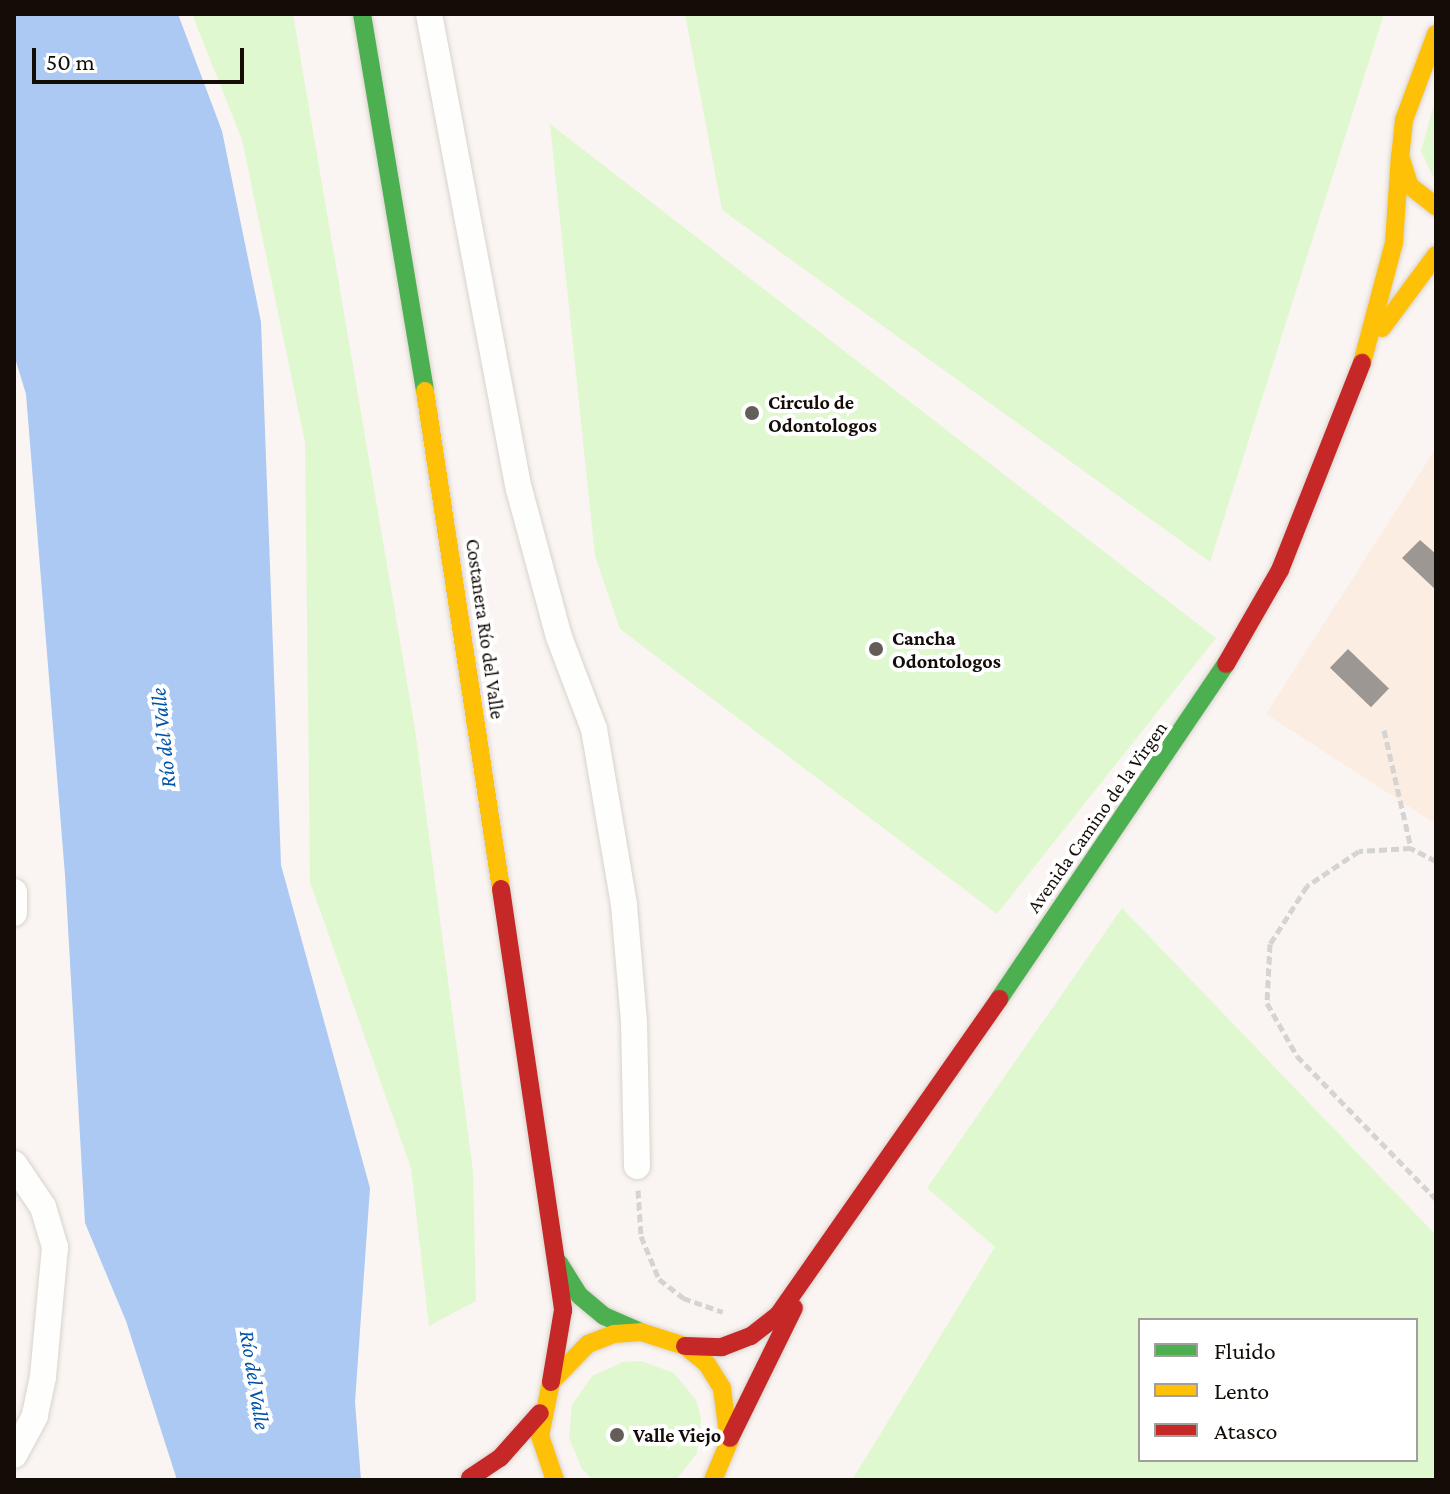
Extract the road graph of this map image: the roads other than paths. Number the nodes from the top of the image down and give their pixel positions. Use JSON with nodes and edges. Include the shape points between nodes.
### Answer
{"nodes":[{"id":1,"x":362,"y":14,"type":"edge"},
{"id":2,"x":429,"y":14,"type":"edge"},
{"id":3,"x":1436,"y":34,"type":"edge"},
{"id":4,"x":1400,"y":156,"type":"junction"},
{"id":5,"x":1436,"y":206,"type":"edge"},
{"id":6,"x":1436,"y":255,"type":"edge"},
{"id":7,"x":1368,"y":349,"type":"junction"},
{"id":8,"x":14,"y":892,"type":"edge"},
{"id":9,"x":14,"y":913,"type":"edge"},
{"id":10,"x":14,"y":1164,"type":"edge"},
{"id":11,"x":637,"y":1166,"type":"road end"},
{"id":12,"x":552,"y":1251,"type":"junction"},
{"id":13,"x":806,"y":1281,"type":"junction"},
{"id":14,"x":641,"y":1332,"type":"junction"},
{"id":15,"x":685,"y":1346,"type":"junction"},
{"id":16,"x":551,"y":1382,"type":"junction"},
{"id":17,"x":540,"y":1413,"type":"junction"},
{"id":18,"x":729,"y":1442,"type":"junction"},
{"id":19,"x":14,"y":1455,"type":"edge"},
{"id":20,"x":470,"y":1479,"type":"edge"},
{"id":21,"x":555,"y":1480,"type":"edge"},
{"id":22,"x":713,"y":1480,"type":"edge"}],
"edges":[{"from":1,"to":12,"type":"main road","name":"Costanera Río del Valle","via":[[448,525]]},
{"from":2,"to":11,"type":"street","via":[[519,489],[559,637],[594,729],[624,905],[634,1022]]},
{"from":3,"to":4,"type":"main road","name":"Avenida Camino de la Virgen","via":[[1404,120]]},
{"from":4,"to":5,"type":"main road","via":[[1410,186]]},
{"from":4,"to":7,"type":"main road","name":"Avenida Camino de la Virgen","via":[[1394,243]]},
{"from":6,"to":7,"type":"main road","name":"Avenida Camino de la Virgen"},
{"from":7,"to":13,"type":"main road","name":"Avenida Camino de la Virgen","via":[[1280,570],[1215,684]]},
{"from":8,"to":9,"type":"street"},
{"from":10,"to":19,"type":"street","via":[[43,1207],[55,1247],[43,1377],[35,1416]]},
{"from":12,"to":14,"type":"main road","name":"Costanera Río del Valle","via":[[580,1296],[604,1316]]},
{"from":12,"to":16,"type":"main road","name":"Costanera Río del Valle","via":[[563,1310]]},
{"from":13,"to":15,"type":"main road","name":"Avenida Camino de la Virgen","via":[[778,1315],[751,1336],[722,1347]]},
{"from":13,"to":18,"type":"main road","name":"Avenida Camino de la Virgen"},
{"from":14,"to":15,"type":"main road","name":"Costanera Río del Valle"},
{"from":14,"to":16,"type":"main road","via":[[614,1334],[588,1344]]},
{"from":15,"to":18,"type":"main road","via":[[707,1364],[722,1388]]},
{"from":16,"to":17,"type":"main road"},
{"from":17,"to":20,"type":"main road","via":[[500,1458]]},
{"from":17,"to":21,"type":"main road","via":[[544,1459]]},
{"from":18,"to":22,"type":"main road","name":"Avenida Camino de la Virgen"}]}
